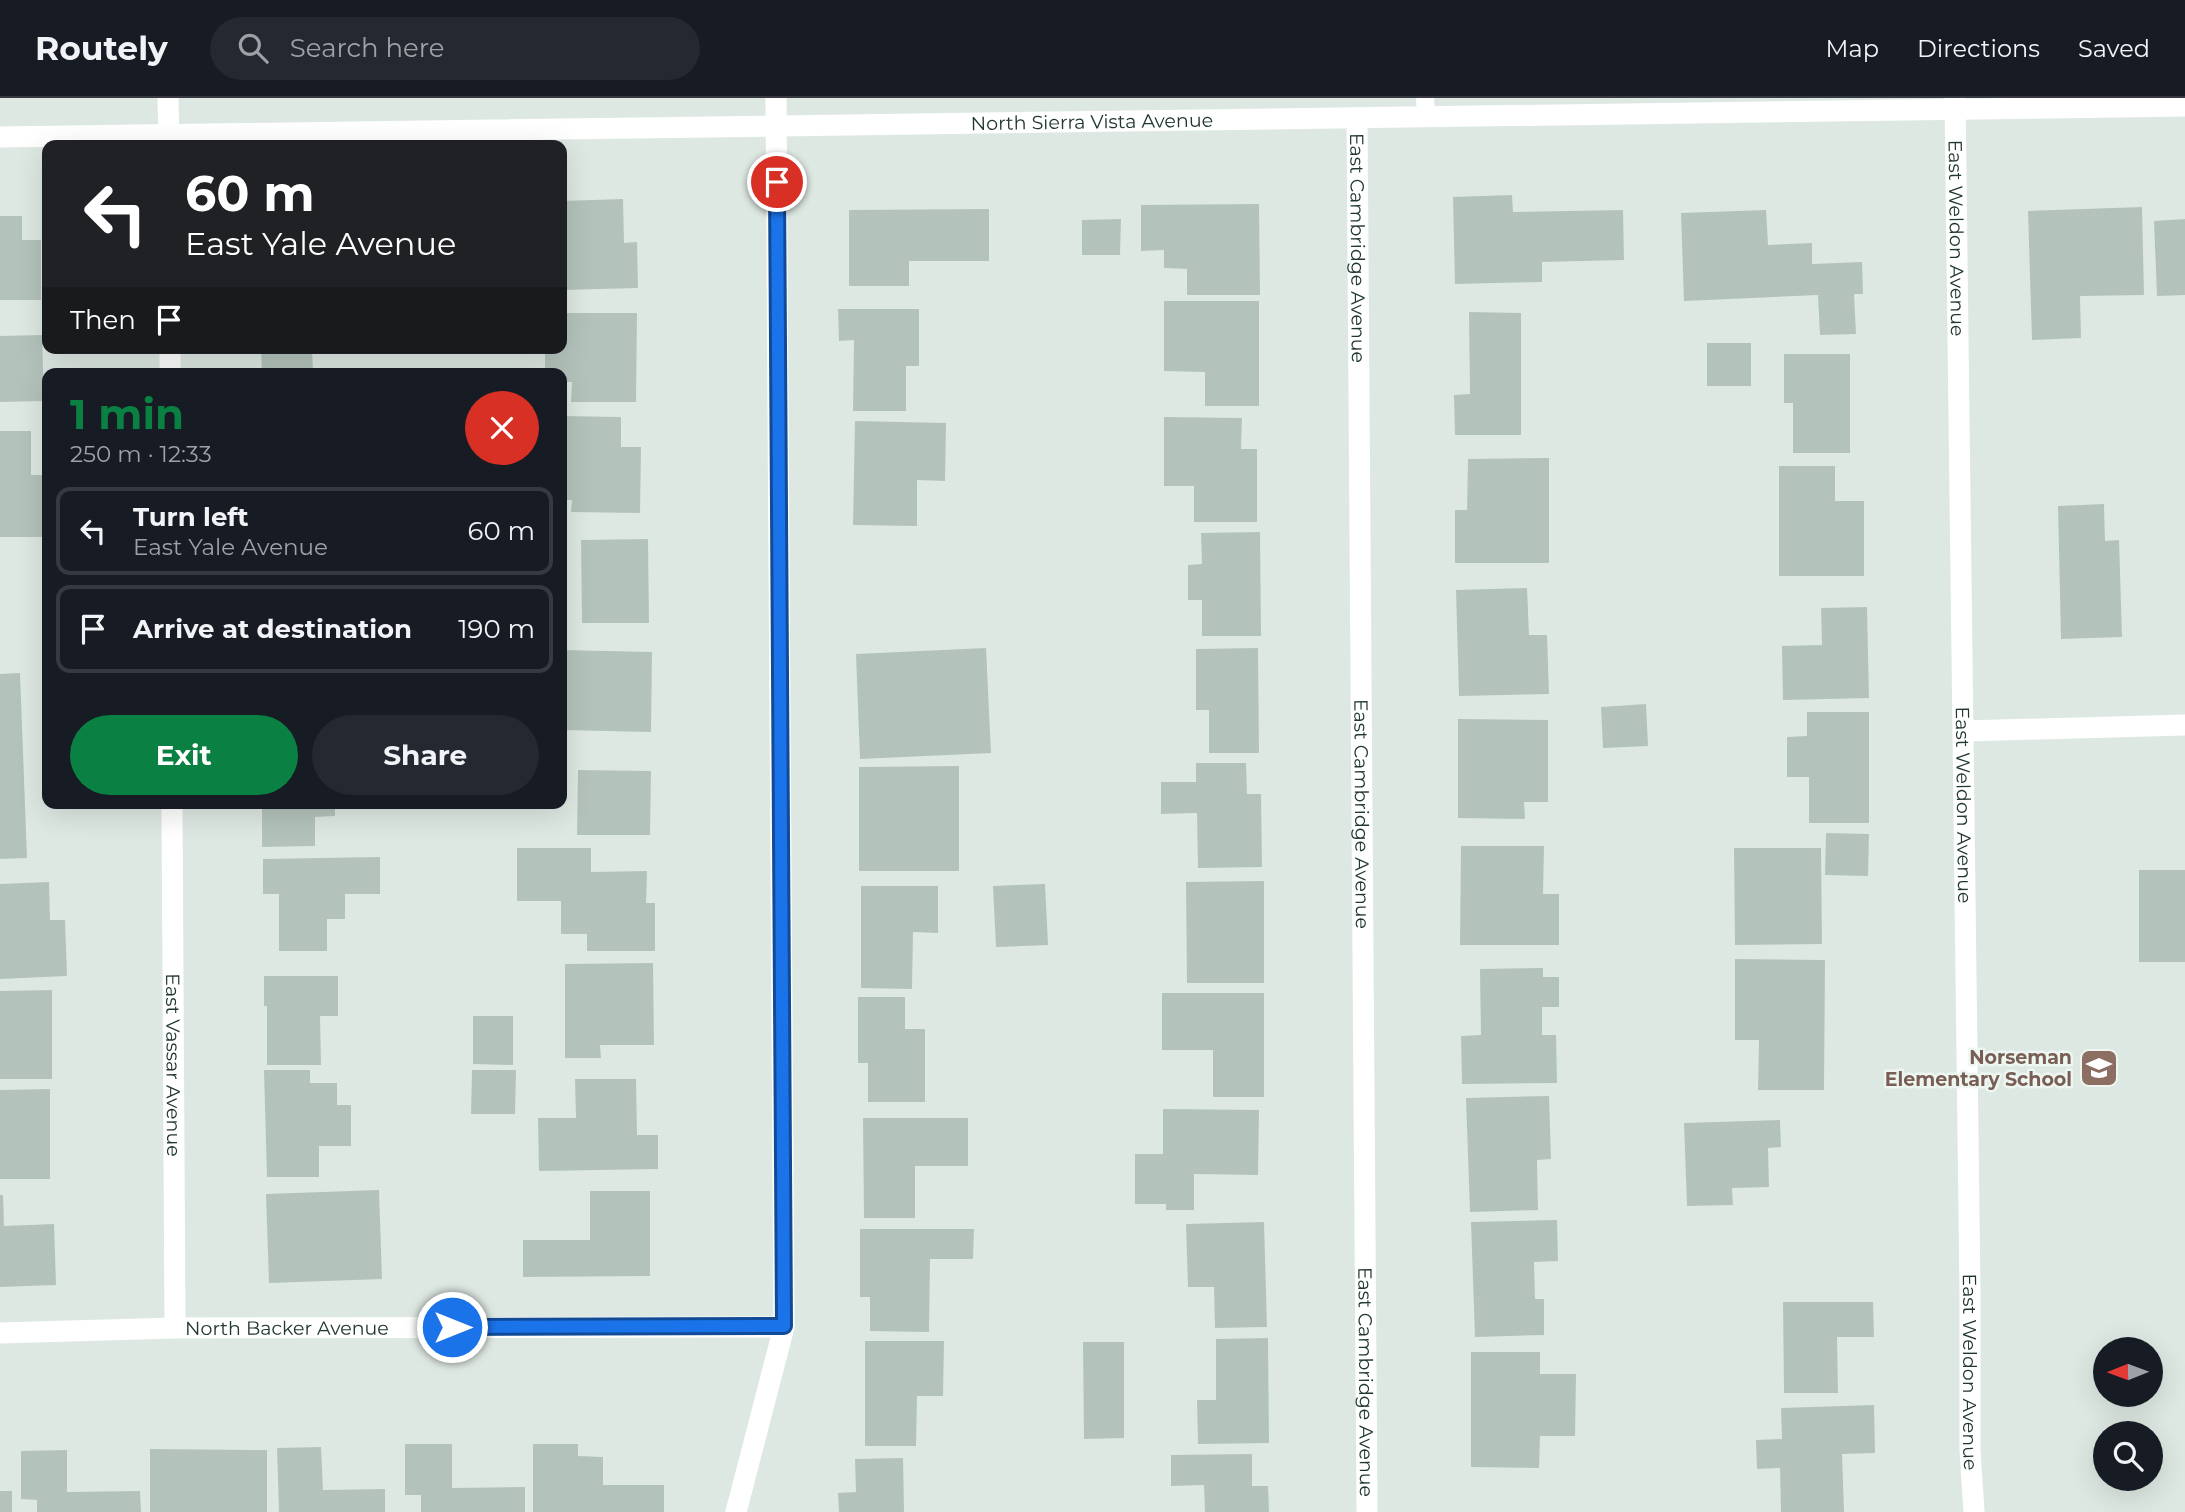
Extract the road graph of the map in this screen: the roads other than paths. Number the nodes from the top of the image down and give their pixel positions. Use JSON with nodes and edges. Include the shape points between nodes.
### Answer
{"nodes":[{"id":1,"x":168,"y":98,"type":"edge"},
{"id":2,"x":776,"y":98,"type":"edge"},
{"id":3,"x":1955,"y":104,"type":"edge"},
{"id":4,"x":2185,"y":106,"type":"edge"},
{"id":5,"x":1426,"y":108,"type":"edge"},
{"id":6,"x":1357,"y":118,"type":"junction"},
{"id":7,"x":777,"y":126,"type":"junction"},
{"id":8,"x":0,"y":137,"type":"edge"},
{"id":9,"x":169,"y":140,"type":"edge"},
{"id":10,"x":2185,"y":725,"type":"edge"},
{"id":11,"x":1964,"y":731,"type":"junction"},
{"id":12,"x":172,"y":809,"type":"edge"},
{"id":13,"x":784,"y":1326,"type":"junction"},
{"id":14,"x":176,"y":1328,"type":"junction"},
{"id":15,"x":0,"y":1333,"type":"edge"},
{"id":16,"x":736,"y":1512,"type":"edge"},
{"id":17,"x":1367,"y":1512,"type":"edge"},
{"id":18,"x":1974,"y":1512,"type":"edge"}],
"edges":[{"from":1,"to":9,"type":"street"},
{"from":2,"to":7,"type":"street"},
{"from":3,"to":4,"type":"street","name":"North Sierra Vista Avenue"},
{"from":3,"to":5,"type":"street","name":"North Sierra Vista Avenue"},
{"from":3,"to":11,"type":"street","name":"East Weldon Avenue"},
{"from":5,"to":6,"type":"street","name":"North Sierra Vista Avenue"},
{"from":6,"to":7,"type":"street","name":"North Sierra Vista Avenue"},
{"from":6,"to":17,"type":"street","name":"East Cambridge Avenue"},
{"from":7,"to":9,"type":"street","name":"North Sierra Vista Avenue"},
{"from":7,"to":13,"type":"street"},
{"from":8,"to":9,"type":"street","name":"North Sierra Vista Avenue"},
{"from":10,"to":11,"type":"street"},
{"from":11,"to":18,"type":"street","name":"East Weldon Avenue"},
{"from":12,"to":14,"type":"street","name":"East Vassar Avenue"},
{"from":13,"to":14,"type":"street","name":"North Backer Avenue"},
{"from":13,"to":16,"type":"street"},
{"from":14,"to":15,"type":"street","name":"North Backer Avenue"}]}
